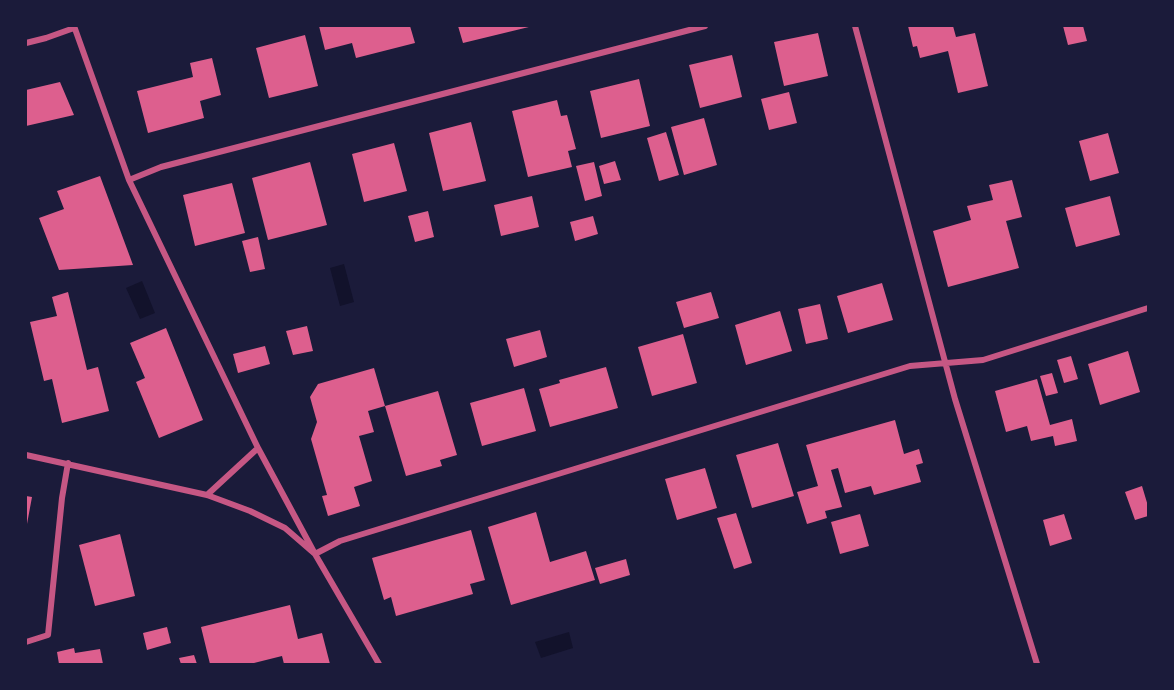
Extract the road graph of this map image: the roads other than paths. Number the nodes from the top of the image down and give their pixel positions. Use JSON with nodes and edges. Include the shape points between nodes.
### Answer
{"nodes":[{"id":1,"x":705,"y":26,"type":"edge"},
{"id":2,"x":855,"y":26,"type":"edge"},
{"id":3,"x":74,"y":27,"type":"edge"},
{"id":4,"x":26,"y":43,"type":"edge"},
{"id":5,"x":129,"y":180,"type":"junction"},
{"id":6,"x":1149,"y":308,"type":"edge"},
{"id":7,"x":945,"y":363,"type":"junction"},
{"id":8,"x":258,"y":448,"type":"junction"},
{"id":9,"x":26,"y":454,"type":"edge"},
{"id":10,"x":68,"y":463,"type":"junction"},
{"id":11,"x":207,"y":495,"type":"junction"},
{"id":12,"x":315,"y":554,"type":"junction"},
{"id":13,"x":26,"y":642,"type":"edge"},
{"id":14,"x":379,"y":664,"type":"edge"},
{"id":15,"x":1037,"y":664,"type":"edge"}],
"edges":[{"from":1,"to":5,"type":"street","via":[[161,167]]},
{"from":2,"to":7,"type":"street"},
{"from":3,"to":4,"type":"street"},
{"from":3,"to":5,"type":"street"},
{"from":5,"to":8,"type":"street"},
{"from":6,"to":7,"type":"street","via":[[983,360]]},
{"from":7,"to":12,"type":"street","via":[[910,366],[833,389],[340,541]]},
{"from":7,"to":15,"type":"street"},
{"from":8,"to":11,"type":"street"},
{"from":8,"to":12,"type":"street"},
{"from":9,"to":10,"type":"street"},
{"from":10,"to":11,"type":"street"},
{"from":10,"to":13,"type":"street","via":[[48,635]]},
{"from":11,"to":12,"type":"street","via":[[285,528]]},
{"from":12,"to":14,"type":"street"}]}
